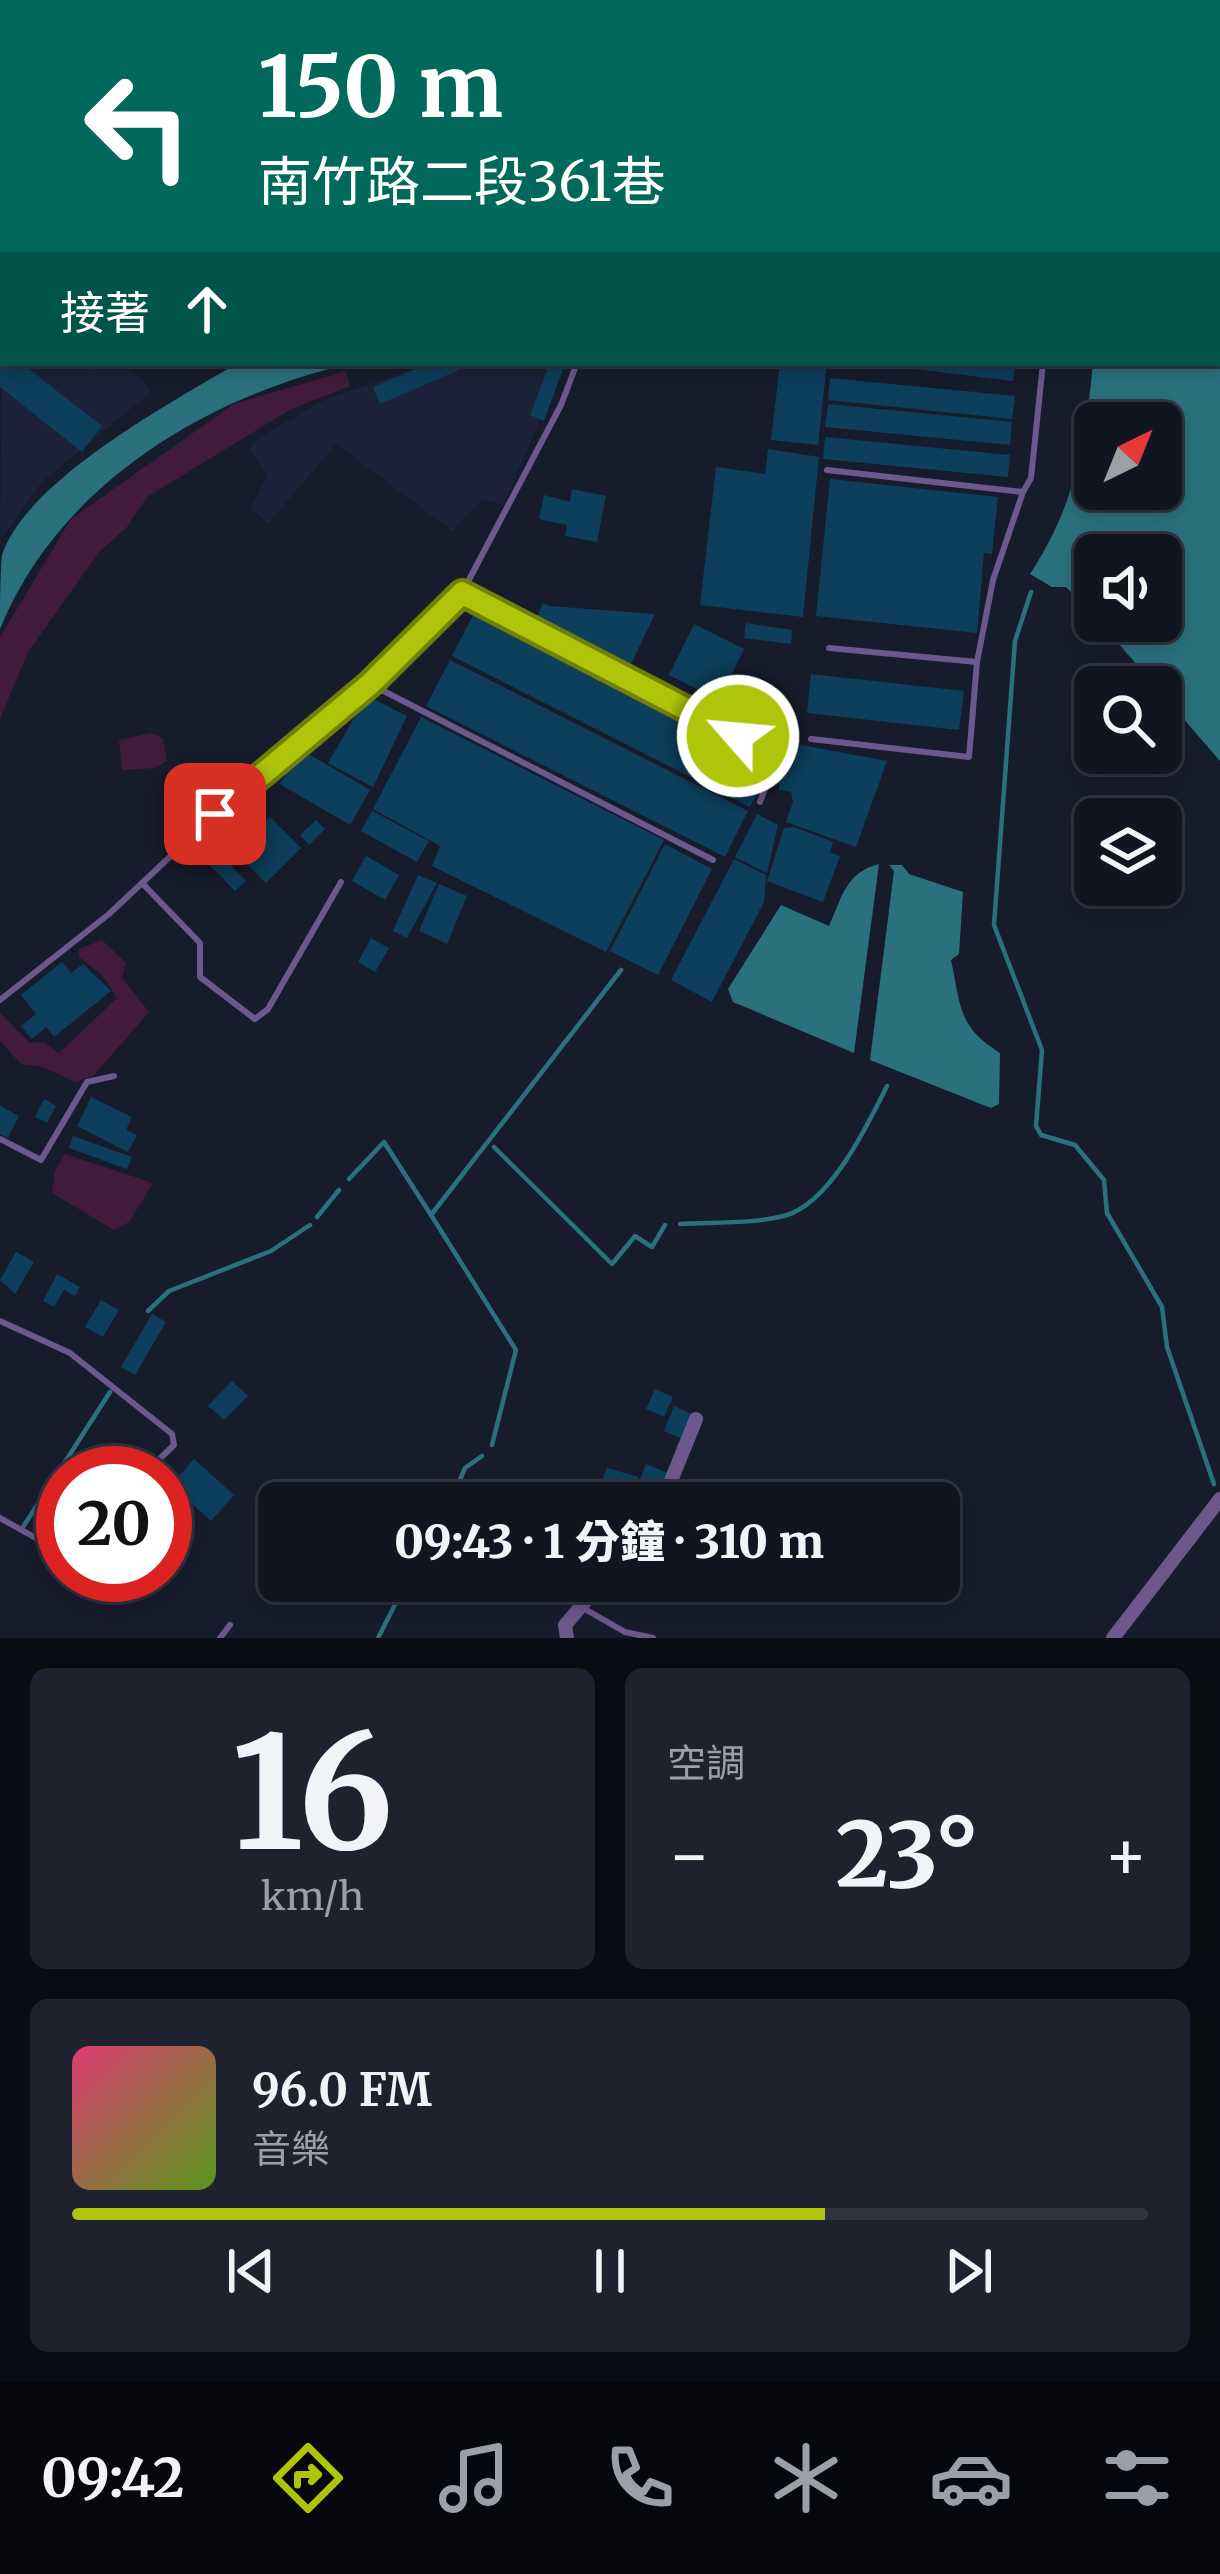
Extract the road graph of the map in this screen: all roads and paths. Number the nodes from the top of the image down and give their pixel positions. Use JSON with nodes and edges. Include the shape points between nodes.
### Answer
{"nodes":[{"id":1,"x":577,"y":366,"type":"edge"},
{"id":2,"x":1043,"y":366,"type":"edge"},
{"id":3,"x":827,"y":470,"type":"dead end"},
{"id":4,"x":1023,"y":492,"type":"junction"},
{"id":5,"x":462,"y":593,"type":"junction"},
{"id":6,"x":829,"y":648,"type":"dead end"},
{"id":7,"x":977,"y":662,"type":"junction"},
{"id":8,"x":370,"y":684,"type":"junction"},
{"id":9,"x":811,"y":740,"type":"dead end"},
{"id":10,"x":760,"y":802,"type":"dead end"},
{"id":11,"x":713,"y":860,"type":"dead end"},
{"id":12,"x":341,"y":882,"type":"dead end"},
{"id":13,"x":142,"y":883,"type":"junction"},
{"id":14,"x":0,"y":1000,"type":"edge"},
{"id":15,"x":114,"y":1076,"type":"dead end"},
{"id":16,"x":0,"y":1139,"type":"edge"},
{"id":17,"x":0,"y":1321,"type":"edge"},
{"id":18,"x":696,"y":1419,"type":"dead end"},
{"id":19,"x":173,"y":1446,"type":"edge"},
{"id":20,"x":670,"y":1482,"type":"edge"},
{"id":21,"x":1220,"y":1499,"type":"edge"},
{"id":22,"x":0,"y":1518,"type":"edge"},
{"id":23,"x":36,"y":1538,"type":"edge"},
{"id":24,"x":587,"y":1602,"type":"edge"},
{"id":25,"x":583,"y":1608,"type":"junction"},
{"id":26,"x":230,"y":1625,"type":"dead end"},
{"id":27,"x":220,"y":1638,"type":"edge"},
{"id":28,"x":567,"y":1638,"type":"edge"},
{"id":29,"x":652,"y":1638,"type":"edge"},
{"id":30,"x":1113,"y":1638,"type":"edge"}],
"edges":[{"from":1,"to":5,"type":"lane"},
{"from":2,"to":4,"type":"lane"},
{"from":3,"to":4,"type":"lane"},
{"from":4,"to":7,"type":"lane"},
{"from":5,"to":8,"type":"lane"},
{"from":5,"to":10,"type":"lane","via":[[777,756]]},
{"from":6,"to":7,"type":"lane"},
{"from":7,"to":9,"type":"lane","via":[[968,758]]},
{"from":8,"to":11,"type":"lane"},
{"from":8,"to":13,"type":"lane"},
{"from":12,"to":13,"type":"lane","via":[[256,1019],[200,977],[200,943]]},
{"from":13,"to":14,"type":"lane"},
{"from":15,"to":16,"type":"lane","via":[[87,1082],[41,1160]]},
{"from":17,"to":19,"type":"lane","via":[[70,1353],[172,1434]]},
{"from":18,"to":20,"type":"street"},
{"from":21,"to":30,"type":"street"},
{"from":22,"to":23,"type":"lane"},
{"from":24,"to":25,"type":"street"},
{"from":25,"to":28,"type":"street","via":[[565,1624]]},
{"from":25,"to":29,"type":"lane"},
{"from":26,"to":27,"type":"lane"}]}
